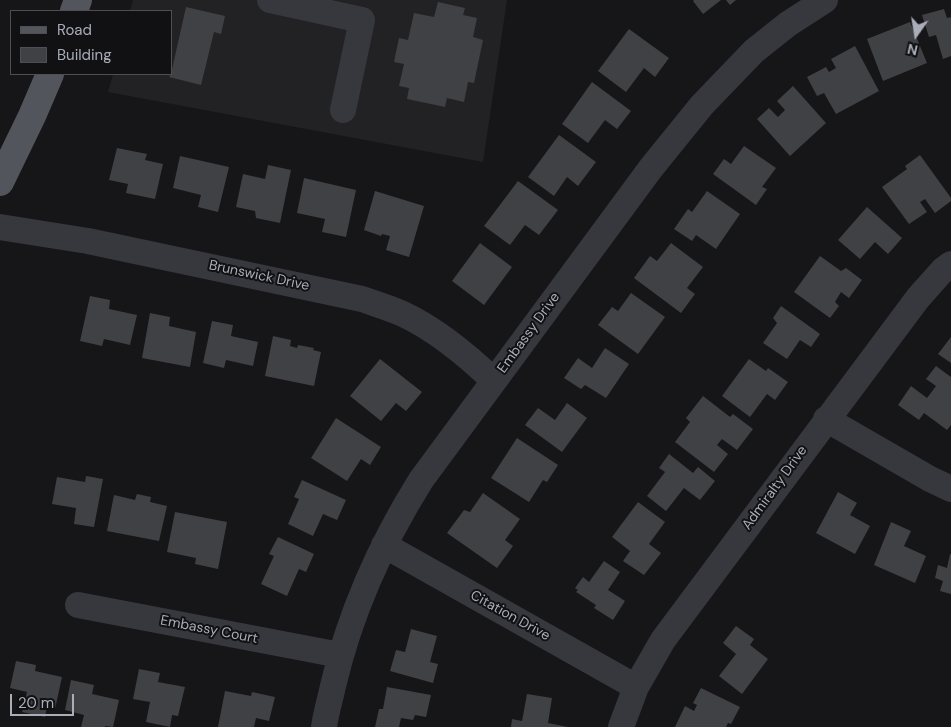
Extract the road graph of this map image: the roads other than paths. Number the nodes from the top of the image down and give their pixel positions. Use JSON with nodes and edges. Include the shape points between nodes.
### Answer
{"nodes":[{"id":1,"x":270,"y":0,"type":"edge"},
{"id":2,"x":825,"y":0,"type":"edge"},
{"id":3,"x":50,"y":75,"type":"edge"},
{"id":4,"x":343,"y":110,"type":"dead end"},
{"id":5,"x":0,"y":182,"type":"edge"},
{"id":6,"x":0,"y":227,"type":"edge"},
{"id":7,"x":951,"y":264,"type":"edge"},
{"id":8,"x":494,"y":381,"type":"junction"},
{"id":9,"x":826,"y":419,"type":"junction"},
{"id":10,"x":951,"y":489,"type":"edge"},
{"id":11,"x":384,"y":545,"type":"junction"},
{"id":12,"x":78,"y":605,"type":"dead end"},
{"id":13,"x":340,"y":655,"type":"junction"},
{"id":14,"x":636,"y":686,"type":"junction"},
{"id":15,"x":324,"y":727,"type":"edge"},
{"id":16,"x":622,"y":727,"type":"edge"}],
"edges":[{"from":1,"to":4,"type":"street","via":[[362,20]]},
{"from":2,"to":8,"type":"street","name":"Embassy Drive","via":[[754,51],[702,105],[651,168]]},
{"from":3,"to":5,"type":"main road"},
{"from":6,"to":8,"type":"street","name":"Brunswick Drive","via":[[88,241],[362,299],[403,314],[434,331]]},
{"from":7,"to":9,"type":"street","name":"Admiralty Drive","via":[[918,298]]},
{"from":8,"to":11,"type":"street","name":"Embassy Drive","via":[[421,480]]},
{"from":9,"to":10,"type":"street"},
{"from":9,"to":14,"type":"street","name":"Admiralty Drive","via":[[663,640]]},
{"from":11,"to":13,"type":"street","name":"Embassy Drive"},
{"from":11,"to":14,"type":"street","name":"Citation Drive"},
{"from":12,"to":13,"type":"street","name":"Embassy Court"},
{"from":13,"to":15,"type":"street","name":"Embassy Drive"},
{"from":14,"to":16,"type":"street","name":"Admiralty Drive"}]}
